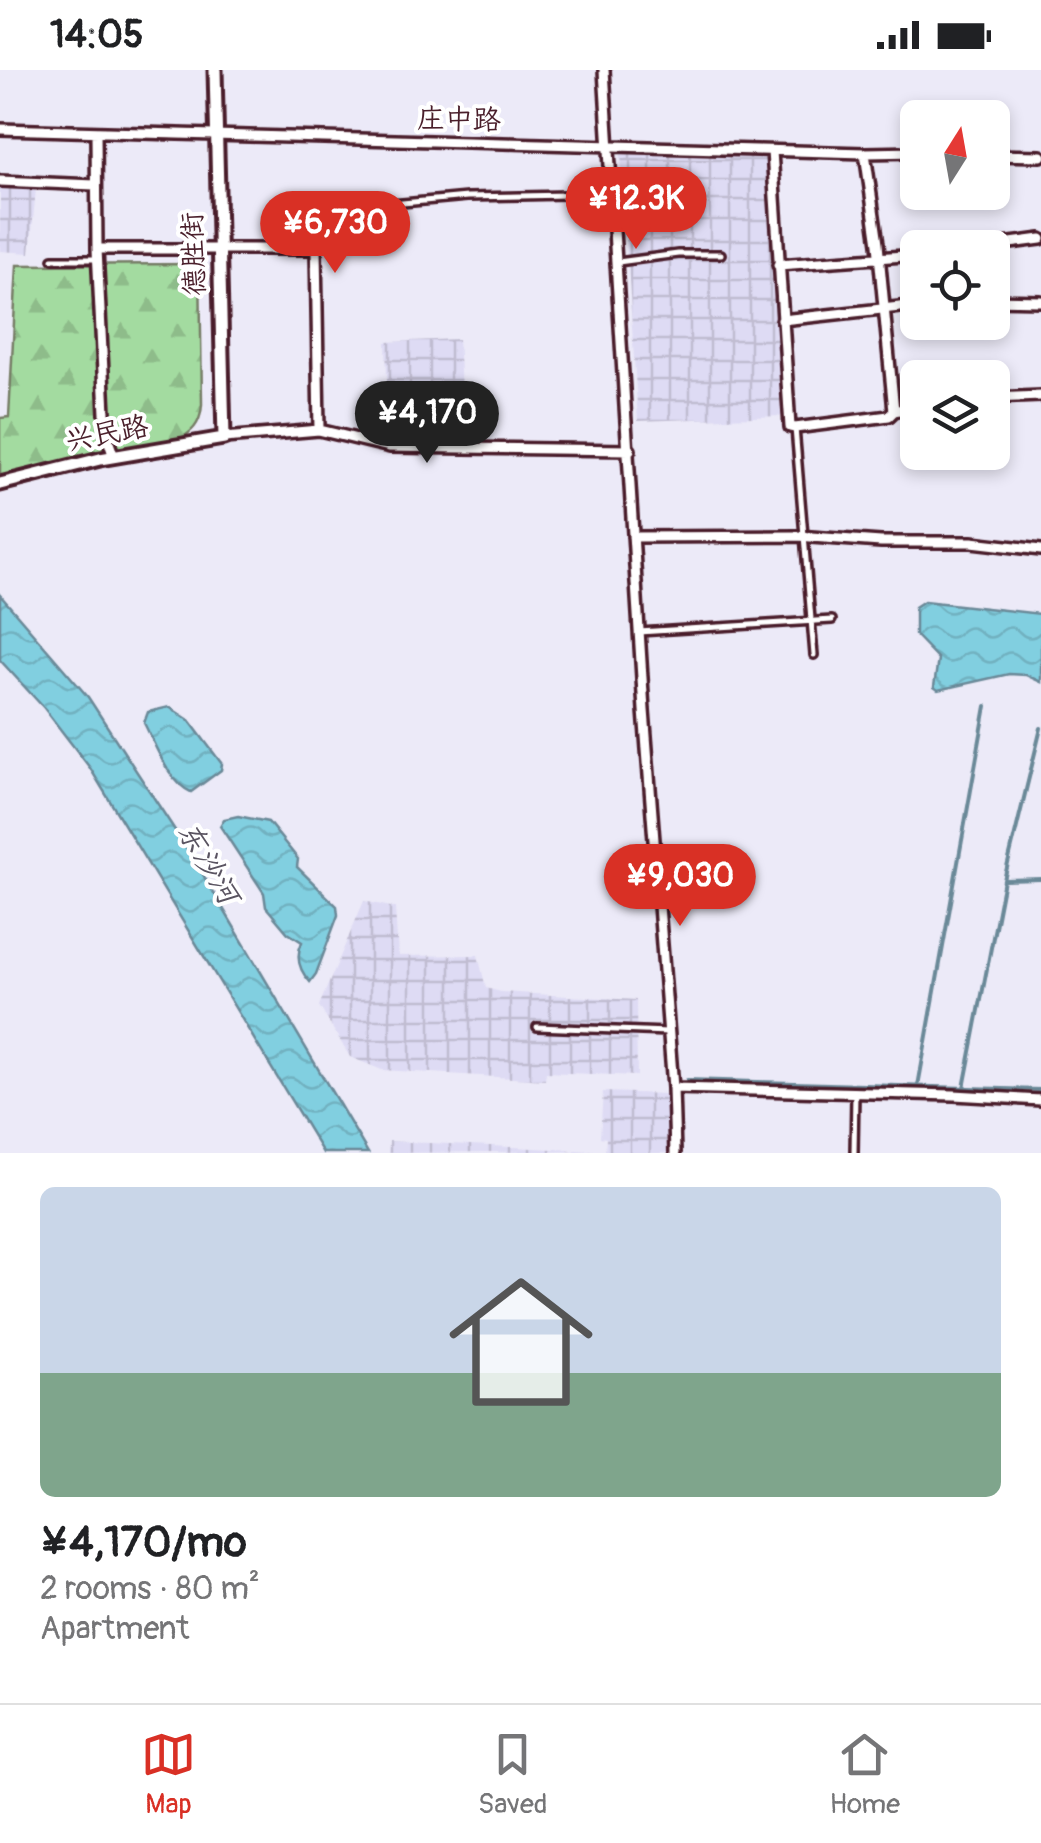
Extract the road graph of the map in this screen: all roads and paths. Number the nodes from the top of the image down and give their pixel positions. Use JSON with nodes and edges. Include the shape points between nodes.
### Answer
{"nodes":[{"id":1,"x":215,"y":70,"type":"edge"},
{"id":2,"x":604,"y":70,"type":"edge"},
{"id":3,"x":0,"y":129,"type":"edge"},
{"id":4,"x":96,"y":132,"type":"junction"},
{"id":5,"x":216,"y":137,"type":"junction"},
{"id":6,"x":610,"y":147,"type":"junction"},
{"id":7,"x":772,"y":151,"type":"junction"},
{"id":8,"x":900,"y":152,"type":"edge"},
{"id":9,"x":866,"y":153,"type":"junction"},
{"id":10,"x":1010,"y":155,"type":"edge"},
{"id":11,"x":1041,"y":156,"type":"edge"},
{"id":12,"x":0,"y":181,"type":"edge"},
{"id":13,"x":95,"y":185,"type":"junction"},
{"id":14,"x":613,"y":194,"type":"junction"},
{"id":15,"x":327,"y":210,"type":"dead end"},
{"id":16,"x":1041,"y":239,"type":"edge"},
{"id":17,"x":1010,"y":243,"type":"edge"},
{"id":18,"x":219,"y":248,"type":"junction"},
{"id":19,"x":97,"y":254,"type":"junction"},
{"id":20,"x":722,"y":254,"type":"dead end"},
{"id":21,"x":900,"y":257,"type":"edge"},
{"id":22,"x":53,"y":259,"type":"dead end"},
{"id":23,"x":879,"y":260,"type":"junction"},
{"id":24,"x":618,"y":262,"type":"junction"},
{"id":25,"x":778,"y":265,"type":"junction"},
{"id":26,"x":1010,"y":301,"type":"edge"},
{"id":27,"x":1041,"y":302,"type":"edge"},
{"id":28,"x":900,"y":307,"type":"edge"},
{"id":29,"x":883,"y":309,"type":"junction"},
{"id":30,"x":782,"y":320,"type":"junction"},
{"id":31,"x":1041,"y":396,"type":"edge"},
{"id":32,"x":1010,"y":397,"type":"edge"},
{"id":33,"x":900,"y":410,"type":"edge"},
{"id":34,"x":894,"y":411,"type":"junction"},
{"id":35,"x":795,"y":428,"type":"junction"},
{"id":36,"x":320,"y":430,"type":"junction"},
{"id":37,"x":224,"y":438,"type":"junction"},
{"id":38,"x":630,"y":450,"type":"junction"},
{"id":39,"x":114,"y":457,"type":"junction"},
{"id":40,"x":0,"y":484,"type":"edge"},
{"id":41,"x":633,"y":536,"type":"junction"},
{"id":42,"x":802,"y":536,"type":"junction"},
{"id":43,"x":1041,"y":550,"type":"edge"},
{"id":44,"x":810,"y":620,"type":"junction"},
{"id":45,"x":832,"y":620,"type":"dead end"},
{"id":46,"x":639,"y":632,"type":"junction"},
{"id":47,"x":814,"y":655,"type":"dead end"},
{"id":48,"x":537,"y":1027,"type":"dead end"},
{"id":49,"x":668,"y":1032,"type":"junction"},
{"id":50,"x":672,"y":1088,"type":"junction"},
{"id":51,"x":855,"y":1092,"type":"junction"},
{"id":52,"x":1041,"y":1100,"type":"edge"},
{"id":53,"x":675,"y":1153,"type":"edge"},
{"id":54,"x":854,"y":1153,"type":"edge"}],
"edges":[{"from":1,"to":5,"type":"street","name":"德胜街"},
{"from":2,"to":6,"type":"street"},
{"from":3,"to":4,"type":"street","name":"庄中路"},
{"from":4,"to":5,"type":"street","name":"庄中路"},
{"from":4,"to":13,"type":"street"},
{"from":5,"to":6,"type":"street","name":"庄中路"},
{"from":5,"to":18,"type":"street","name":"德胜街"},
{"from":6,"to":7,"type":"street","name":"庄中路"},
{"from":6,"to":14,"type":"street"},
{"from":7,"to":9,"type":"street","name":"庄中路"},
{"from":7,"to":25,"type":"street"},
{"from":8,"to":9,"type":"street","name":"庄中路"},
{"from":9,"to":23,"type":"street"},
{"from":10,"to":11,"type":"street"},
{"from":12,"to":13,"type":"street"},
{"from":13,"to":19,"type":"street"},
{"from":14,"to":15,"type":"lane"},
{"from":14,"to":24,"type":"street"},
{"from":16,"to":17,"type":"street"},
{"from":18,"to":19,"type":"street"},
{"from":18,"to":36,"type":"street","via":[[316,248]]},
{"from":18,"to":37,"type":"street","name":"德胜街"},
{"from":19,"to":22,"type":"lane"},
{"from":19,"to":39,"type":"street","via":[[106,434]]},
{"from":20,"to":24,"type":"lane"},
{"from":21,"to":23,"type":"street"},
{"from":23,"to":25,"type":"street"},
{"from":23,"to":29,"type":"street"},
{"from":24,"to":38,"type":"street"},
{"from":25,"to":30,"type":"street"},
{"from":26,"to":27,"type":"street"},
{"from":28,"to":29,"type":"street"},
{"from":29,"to":30,"type":"street"},
{"from":29,"to":34,"type":"street"},
{"from":30,"to":35,"type":"street"},
{"from":31,"to":32,"type":"street"},
{"from":33,"to":34,"type":"street"},
{"from":34,"to":35,"type":"street"},
{"from":35,"to":42,"type":"lane"},
{"from":36,"to":37,"type":"street"},
{"from":36,"to":38,"type":"street","via":[[390,446]]},
{"from":37,"to":39,"type":"street","name":"兴民路"},
{"from":38,"to":41,"type":"street"},
{"from":39,"to":40,"type":"street","name":"兴民路"},
{"from":41,"to":42,"type":"street"},
{"from":41,"to":46,"type":"street"},
{"from":42,"to":43,"type":"street"},
{"from":42,"to":44,"type":"lane"},
{"from":44,"to":45,"type":"lane"},
{"from":44,"to":46,"type":"lane"},
{"from":44,"to":47,"type":"lane"},
{"from":46,"to":49,"type":"street"},
{"from":48,"to":49,"type":"lane"},
{"from":49,"to":50,"type":"street"},
{"from":50,"to":51,"type":"street"},
{"from":50,"to":53,"type":"street"},
{"from":51,"to":52,"type":"street"},
{"from":51,"to":54,"type":"lane"}]}
